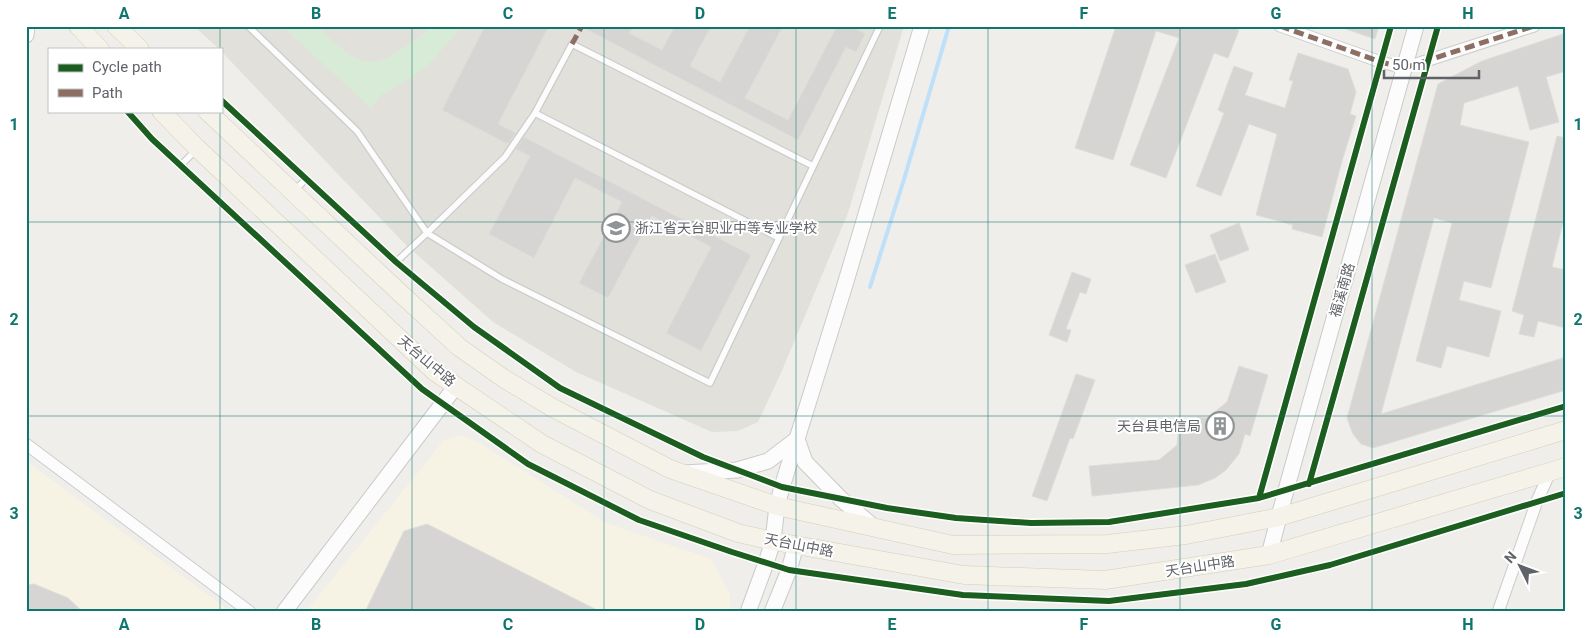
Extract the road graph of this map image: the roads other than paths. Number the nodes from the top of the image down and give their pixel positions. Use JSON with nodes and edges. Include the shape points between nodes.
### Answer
{"nodes":[{"id":1,"x":27,"y":26,"type":"edge"},
{"id":2,"x":78,"y":26,"type":"edge"},
{"id":3,"x":116,"y":26,"type":"edge"},
{"id":4,"x":248,"y":26,"type":"edge"},
{"id":5,"x":880,"y":26,"type":"edge"},
{"id":6,"x":922,"y":26,"type":"edge"},
{"id":7,"x":1280,"y":26,"type":"edge"},
{"id":8,"x":1416,"y":26,"type":"edge"},
{"id":9,"x":1534,"y":26,"type":"edge"},
{"id":10,"x":26,"y":35,"type":"edge"},
{"id":11,"x":99,"y":48,"type":"edge"},
{"id":12,"x":139,"y":48,"type":"edge"},
{"id":13,"x":1404,"y":68,"type":"junction"},
{"id":14,"x":162,"y":112,"type":"edge"},
{"id":15,"x":208,"y":112,"type":"edge"},
{"id":16,"x":535,"y":114,"type":"junction"},
{"id":17,"x":197,"y":148,"type":"junction"},
{"id":18,"x":180,"y":165,"type":"dead end"},
{"id":19,"x":813,"y":166,"type":"junction"},
{"id":20,"x":306,"y":179,"type":"dead end"},
{"id":21,"x":293,"y":191,"type":"junction"},
{"id":22,"x":427,"y":233,"type":"junction"},
{"id":23,"x":779,"y":238,"type":"junction"},
{"id":24,"x":396,"y":262,"type":"dead end"},
{"id":25,"x":456,"y":386,"type":"junction"},
{"id":26,"x":1566,"y":430,"type":"edge"},
{"id":27,"x":797,"y":439,"type":"junction"},
{"id":28,"x":26,"y":444,"type":"edge"},
{"id":29,"x":1558,"y":470,"type":"edge"},
{"id":30,"x":683,"y":473,"type":"junction"},
{"id":31,"x":777,"y":506,"type":"junction"},
{"id":32,"x":1279,"y":517,"type":"junction"},
{"id":33,"x":875,"y":528,"type":"junction"},
{"id":34,"x":773,"y":541,"type":"junction"},
{"id":35,"x":796,"y":545,"type":"junction"},
{"id":36,"x":1270,"y":555,"type":"junction"},
{"id":37,"x":250,"y":612,"type":"edge"},
{"id":38,"x":284,"y":612,"type":"edge"},
{"id":39,"x":748,"y":612,"type":"edge"},
{"id":40,"x":772,"y":612,"type":"edge"},
{"id":41,"x":1498,"y":612,"type":"edge"}],
"edges":[{"from":1,"to":10,"type":"street"},
{"from":2,"to":11,"type":"main road"},
{"from":3,"to":12,"type":"main road"},
{"from":4,"to":22,"type":"lane","via":[[357,131]]},
{"from":5,"to":19,"type":"lane"},
{"from":6,"to":27,"type":"street"},
{"from":7,"to":13,"type":"street"},
{"from":8,"to":13,"type":"street","name":"福溪南路"},
{"from":9,"to":13,"type":"street"},
{"from":13,"to":32,"type":"street","name":"福溪南路"},
{"from":14,"to":17,"type":"main road","name":"天台山中路"},
{"from":15,"to":21,"type":"main road"},
{"from":16,"to":19,"type":"lane","via":[[572,44]]},
{"from":16,"to":22,"type":"lane","via":[[505,157]]},
{"from":16,"to":23,"type":"lane"},
{"from":17,"to":18,"type":"lane"},
{"from":17,"to":25,"type":"main road","name":"天台山中路","via":[[435,372]]},
{"from":19,"to":23,"type":"lane"},
{"from":20,"to":21,"type":"lane"},
{"from":21,"to":30,"type":"main road","via":[[398,292],[459,346],[503,378],[554,408]]},
{"from":22,"to":23,"type":"lane","via":[[502,279],[710,383]]},
{"from":22,"to":24,"type":"lane"},
{"from":25,"to":34,"type":"main road","name":"天台山中路","via":[[542,444],[650,500],[738,533]]},
{"from":25,"to":38,"type":"street"},
{"from":26,"to":32,"type":"main road"},
{"from":27,"to":30,"type":"street","via":[[768,460],[737,470]]},
{"from":27,"to":31,"type":"street"},
{"from":27,"to":33,"type":"street","via":[[806,462],[841,499]]},
{"from":28,"to":37,"type":"street"},
{"from":29,"to":36,"type":"main road","name":"天台山中路"},
{"from":29,"to":41,"type":"street","via":[[1537,502]]},
{"from":30,"to":31,"type":"main road"},
{"from":31,"to":33,"type":"main road"},
{"from":31,"to":34,"type":"street"},
{"from":32,"to":33,"type":"main road","via":[[1186,535],[1107,544],[953,545]]},
{"from":32,"to":36,"type":"street","name":"福溪南路"},
{"from":34,"to":35,"type":"main road","name":"天台山中路"},
{"from":34,"to":39,"type":"street"},
{"from":35,"to":36,"type":"main road","name":"天台山中路","via":[[964,575],[1105,580]]},
{"from":35,"to":40,"type":"street"}]}
